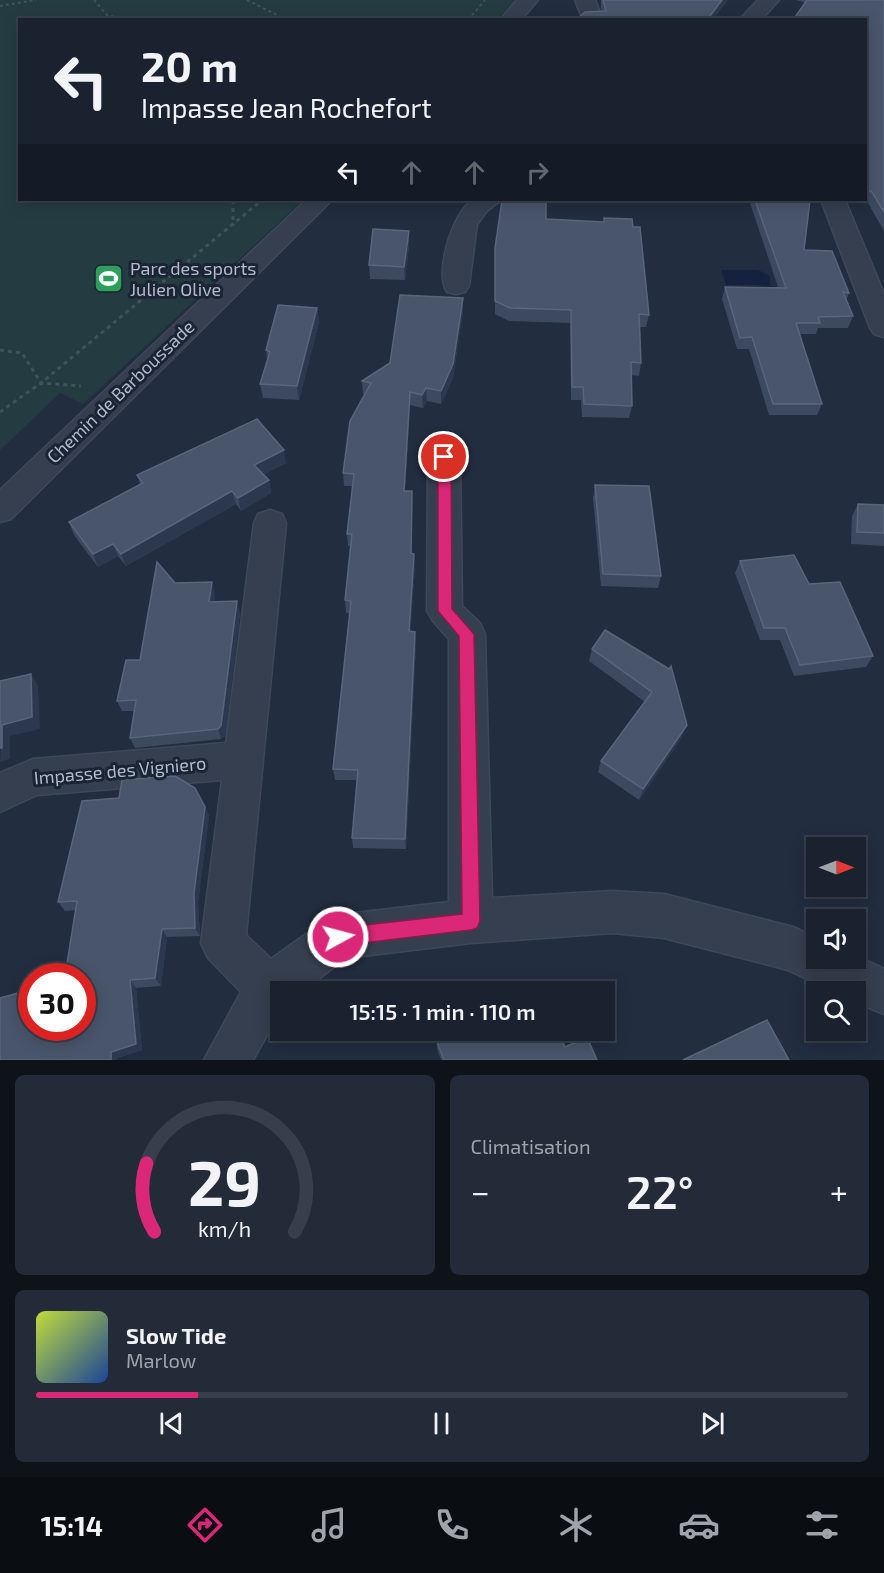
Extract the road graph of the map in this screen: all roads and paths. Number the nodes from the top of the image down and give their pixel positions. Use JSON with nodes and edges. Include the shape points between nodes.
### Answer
{"nodes":[{"id":1,"x":36,"y":0,"type":"edge"},
{"id":2,"x":94,"y":0,"type":"edge"},
{"id":3,"x":247,"y":0,"type":"edge"},
{"id":4,"x":485,"y":0,"type":"edge"},
{"id":5,"x":528,"y":0,"type":"edge"},
{"id":6,"x":585,"y":0,"type":"edge"},
{"id":7,"x":769,"y":0,"type":"edge"},
{"id":8,"x":0,"y":6,"type":"edge"},
{"id":9,"x":134,"y":18,"type":"edge"},
{"id":10,"x":283,"y":18,"type":"edge"},
{"id":11,"x":470,"y":18,"type":"edge"},
{"id":12,"x":512,"y":18,"type":"edge"},
{"id":13,"x":592,"y":18,"type":"edge"},
{"id":14,"x":751,"y":18,"type":"edge"},
{"id":15,"x":232,"y":201,"type":"edge"},
{"id":16,"x":261,"y":201,"type":"edge"},
{"id":17,"x":319,"y":201,"type":"edge"},
{"id":18,"x":486,"y":201,"type":"edge"},
{"id":19,"x":833,"y":201,"type":"edge"},
{"id":20,"x":233,"y":226,"type":"junction"},
{"id":21,"x":456,"y":286,"type":"dead end"},
{"id":22,"x":884,"y":328,"type":"edge"},
{"id":23,"x":0,"y":350,"type":"edge"},
{"id":24,"x":41,"y":383,"type":"junction"},
{"id":25,"x":91,"y":387,"type":"dead end"},
{"id":26,"x":0,"y":412,"type":"edge"},
{"id":27,"x":444,"y":457,"type":"dead end"},
{"id":28,"x":0,"y":510,"type":"edge"},
{"id":29,"x":270,"y":523,"type":"dead end"},
{"id":30,"x":243,"y":760,"type":"junction"},
{"id":31,"x":0,"y":793,"type":"edge"},
{"id":32,"x":471,"y":921,"type":"junction"},
{"id":33,"x":269,"y":988,"type":"junction"},
{"id":34,"x":884,"y":992,"type":"edge"},
{"id":35,"x":238,"y":1056,"type":"edge"}],
"edges":[{"from":1,"to":8,"type":"path"},
{"from":2,"to":9,"type":"path","via":[[108,16]]},
{"from":3,"to":10,"type":"path"},
{"from":4,"to":11,"type":"path"},
{"from":5,"to":12,"type":"street"},
{"from":6,"to":13,"type":"street"},
{"from":7,"to":14,"type":"street"},
{"from":15,"to":20,"type":"path"},
{"from":16,"to":20,"type":"path"},
{"from":17,"to":28,"type":"street","name":"Chemin de Barboussade"},
{"from":18,"to":21,"type":"street","via":[[465,218]]},
{"from":19,"to":22,"type":"street"},
{"from":20,"to":24,"type":"path"},
{"from":23,"to":24,"type":"path","via":[[22,353]]},
{"from":24,"to":25,"type":"path"},
{"from":24,"to":26,"type":"path"},
{"from":27,"to":32,"type":"street","via":[[445,611],[467,634]]},
{"from":29,"to":30,"type":"street"},
{"from":30,"to":31,"type":"street","name":"Impasse des Vigniero","via":[[33,777]]},
{"from":30,"to":33,"type":"street","via":[[223,943]]},
{"from":32,"to":33,"type":"street","via":[[338,937]]},
{"from":32,"to":34,"type":"street","via":[[612,912],[664,916],[793,949]]},
{"from":33,"to":35,"type":"street"}]}
